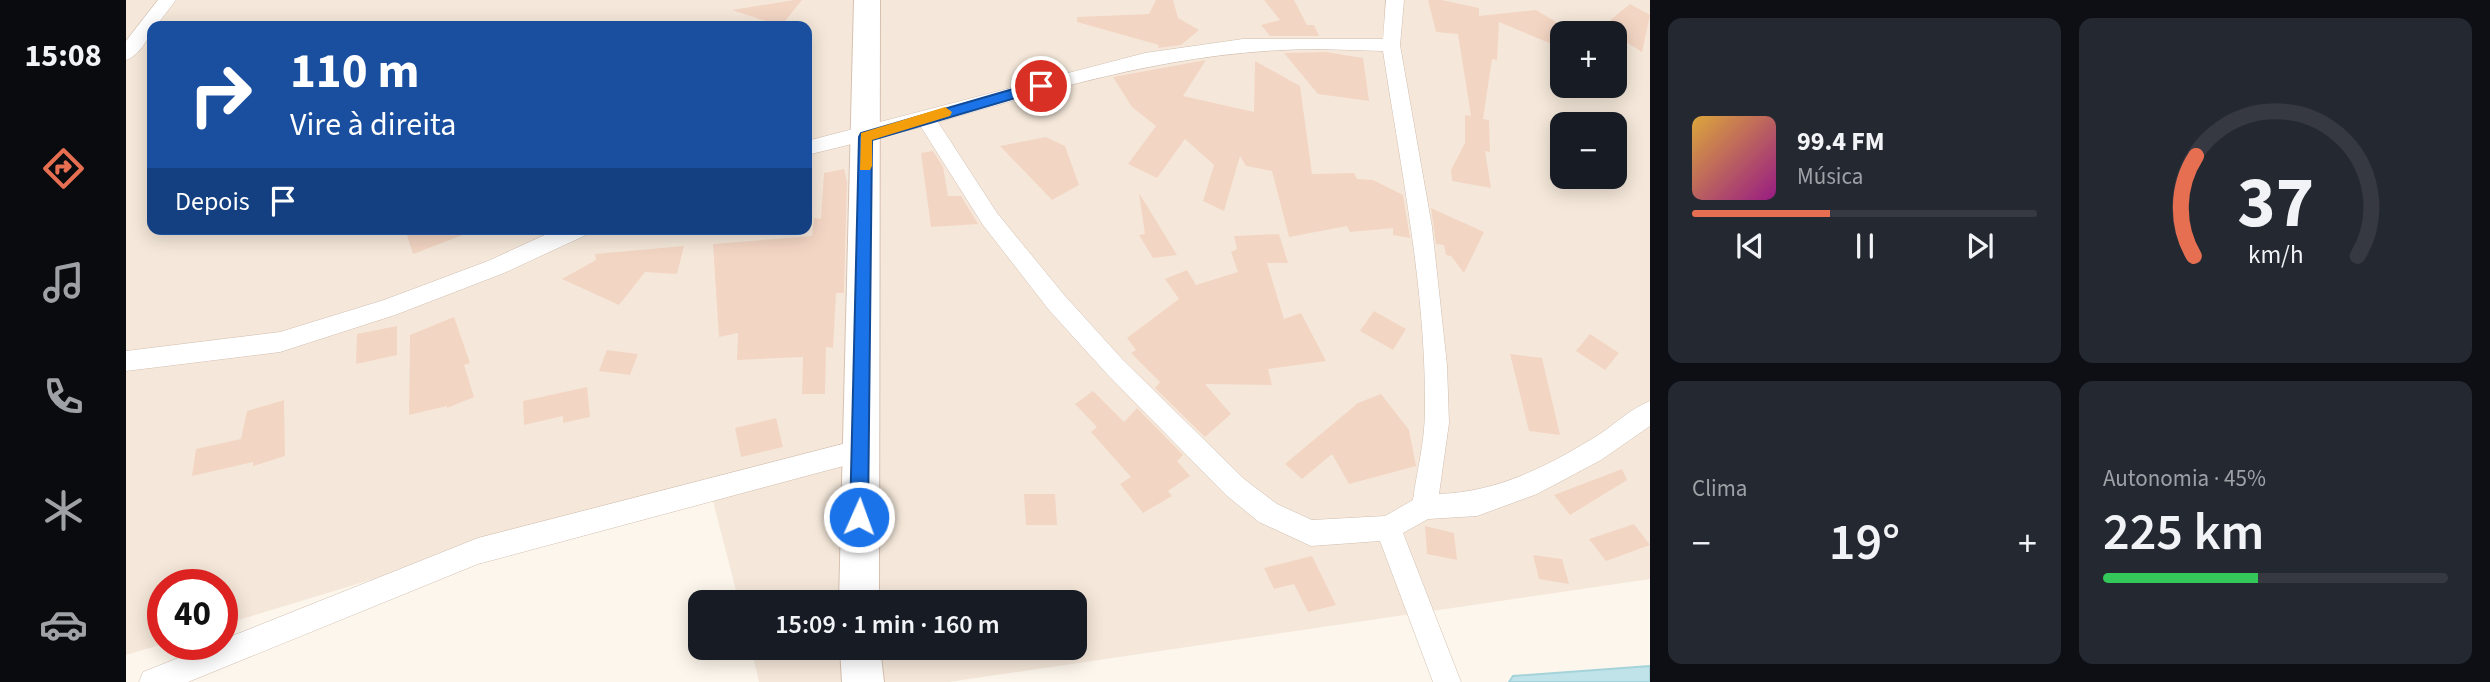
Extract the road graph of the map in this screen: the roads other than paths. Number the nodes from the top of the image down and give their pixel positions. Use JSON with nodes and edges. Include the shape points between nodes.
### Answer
{"nodes":[{"id":1,"x":167,"y":0,"type":"edge"},
{"id":2,"x":867,"y":0,"type":"edge"},
{"id":3,"x":1395,"y":0,"type":"edge"},
{"id":4,"x":151,"y":21,"type":"edge"},
{"id":5,"x":147,"y":26,"type":"edge"},
{"id":6,"x":1391,"y":45,"type":"junction"},
{"id":7,"x":126,"y":54,"type":"edge"},
{"id":8,"x":925,"y":118,"type":"junction"},
{"id":9,"x":865,"y":137,"type":"junction"},
{"id":10,"x":812,"y":147,"type":"edge"},
{"id":11,"x":565,"y":235,"type":"edge"},
{"id":12,"x":126,"y":361,"type":"edge"},
{"id":13,"x":1650,"y":412,"type":"edge"},
{"id":14,"x":862,"y":450,"type":"junction"},
{"id":15,"x":1425,"y":507,"type":"junction"},
{"id":16,"x":1388,"y":528,"type":"junction"},
{"id":17,"x":859,"y":590,"type":"edge"},
{"id":18,"x":861,"y":660,"type":"edge"},
{"id":19,"x":153,"y":682,"type":"edge"},
{"id":20,"x":863,"y":682,"type":"edge"},
{"id":21,"x":1447,"y":682,"type":"edge"}],
"edges":[{"from":1,"to":4,"type":"street"},
{"from":2,"to":9,"type":"street"},
{"from":3,"to":6,"type":"street"},
{"from":5,"to":7,"type":"street"},
{"from":6,"to":8,"type":"street","via":[[1324,43],[1194,51],[1065,79]]},
{"from":6,"to":15,"type":"street","via":[[1420,218],[1436,360],[1437,415]]},
{"from":8,"to":9,"type":"street"},
{"from":8,"to":16,"type":"street","via":[[990,219],[1058,303],[1235,487],[1268,513],[1311,533]]},
{"from":9,"to":10,"type":"street"},
{"from":9,"to":14,"type":"street"},
{"from":11,"to":12,"type":"street","via":[[387,308],[280,342]]},
{"from":13,"to":15,"type":"street","via":[[1617,438],[1532,483],[1482,502]]},
{"from":14,"to":17,"type":"street"},
{"from":14,"to":19,"type":"street","via":[[478,551]]},
{"from":15,"to":16,"type":"street"},
{"from":16,"to":21,"type":"street"},
{"from":18,"to":20,"type":"street"}]}
